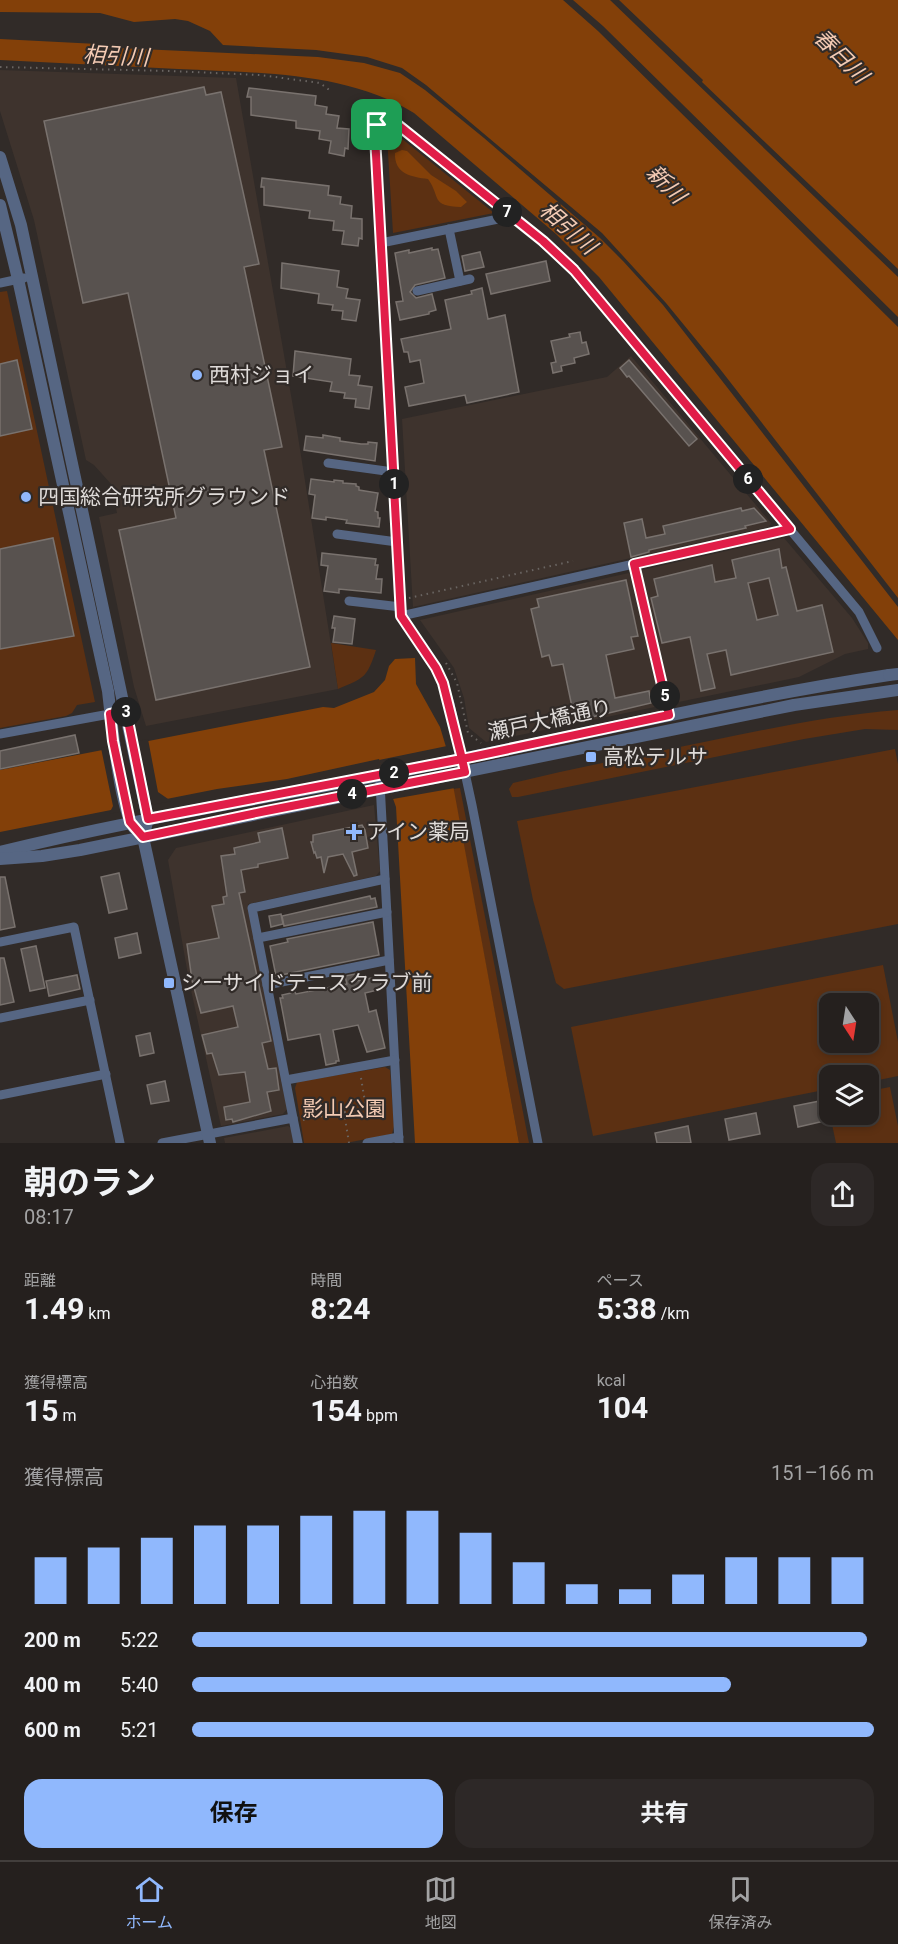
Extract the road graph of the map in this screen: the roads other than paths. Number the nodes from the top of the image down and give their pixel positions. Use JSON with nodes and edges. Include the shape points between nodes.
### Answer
{"nodes":[{"id":1,"x":0,"y":157,"type":"edge"},
{"id":2,"x":0,"y":205,"type":"edge"},
{"id":3,"x":513,"y":216,"type":"junction"},
{"id":4,"x":449,"y":229,"type":"junction"},
{"id":5,"x":381,"y":243,"type":"junction"},
{"id":6,"x":32,"y":276,"type":"junction"},
{"id":7,"x":18,"y":279,"type":"junction"},
{"id":8,"x":0,"y":283,"type":"edge"},
{"id":9,"x":417,"y":291,"type":"dead end"},
{"id":10,"x":328,"y":463,"type":"dead end"},
{"id":11,"x":393,"y":472,"type":"junction"},
{"id":12,"x":790,"y":529,"type":"junction"},
{"id":13,"x":337,"y":534,"type":"dead end"},
{"id":14,"x":397,"y":542,"type":"junction"},
{"id":15,"x":634,"y":564,"type":"junction"},
{"id":16,"x":349,"y":601,"type":"dead end"},
{"id":17,"x":401,"y":612,"type":"junction"},
{"id":18,"x":877,"y":648,"type":"dead end"},
{"id":19,"x":894,"y":675,"type":"edge"},
{"id":20,"x":898,"y":690,"type":"edge"},
{"id":21,"x":126,"y":711,"type":"junction"},
{"id":22,"x":110,"y":714,"type":"junction"},
{"id":23,"x":669,"y":715,"type":"junction"},
{"id":24,"x":0,"y":734,"type":"edge"},
{"id":25,"x":462,"y":759,"type":"junction"},
{"id":26,"x":465,"y":772,"type":"junction"},
{"id":27,"x":381,"y":775,"type":"junction"},
{"id":28,"x":385,"y":788,"type":"junction"},
{"id":29,"x":146,"y":813,"type":"junction"},
{"id":30,"x":128,"y":816,"type":"junction"},
{"id":31,"x":143,"y":837,"type":"junction"},
{"id":32,"x":0,"y":852,"type":"edge"},
{"id":33,"x":0,"y":859,"type":"edge"},
{"id":34,"x":385,"y":879,"type":"junction"},
{"id":35,"x":387,"y":912,"type":"junction"},
{"id":36,"x":258,"y":938,"type":"junction"},
{"id":37,"x":0,"y":942,"type":"edge"},
{"id":38,"x":389,"y":960,"type":"junction"},
{"id":39,"x":267,"y":985,"type":"junction"},
{"id":40,"x":90,"y":1000,"type":"junction"},
{"id":41,"x":0,"y":1018,"type":"edge"},
{"id":42,"x":395,"y":1060,"type":"junction"},
{"id":43,"x":106,"y":1074,"type":"junction"},
{"id":44,"x":286,"y":1080,"type":"junction"},
{"id":45,"x":0,"y":1095,"type":"edge"},
{"id":46,"x":294,"y":1120,"type":"junction"},
{"id":47,"x":210,"y":1138,"type":"edge"},
{"id":48,"x":399,"y":1140,"type":"edge"},
{"id":49,"x":120,"y":1143,"type":"edge"},
{"id":50,"x":162,"y":1143,"type":"edge"},
{"id":51,"x":298,"y":1143,"type":"edge"},
{"id":52,"x":368,"y":1143,"type":"edge"},
{"id":53,"x":538,"y":1143,"type":"edge"}],
"edges":[{"from":1,"to":6,"type":"street"},
{"from":2,"to":7,"type":"street"},
{"from":3,"to":4,"type":"street"},
{"from":3,"to":5,"type":"street","via":[[392,120],[386,120],[375,129]]},
{"from":3,"to":12,"type":"street","via":[[574,270]]},
{"from":4,"to":5,"type":"street"},
{"from":4,"to":9,"type":"street","via":[[465,280]]},
{"from":5,"to":11,"type":"street"},
{"from":6,"to":7,"type":"street"},
{"from":6,"to":21,"type":"street"},
{"from":7,"to":8,"type":"street"},
{"from":7,"to":22,"type":"street"},
{"from":10,"to":11,"type":"street"},
{"from":11,"to":14,"type":"street"},
{"from":12,"to":15,"type":"street"},
{"from":12,"to":18,"type":"street","via":[[859,612]]},
{"from":13,"to":14,"type":"street"},
{"from":14,"to":17,"type":"street"},
{"from":15,"to":17,"type":"street","via":[[413,614]]},
{"from":15,"to":23,"type":"street"},
{"from":16,"to":17,"type":"street"},
{"from":17,"to":25,"type":"street","via":[[443,683]]},
{"from":19,"to":23,"type":"street","name":"瀬戸大橋通り"},
{"from":20,"to":26,"type":"street","name":"瀬戸大橋通り","via":[[794,705]]},
{"from":21,"to":22,"type":"street"},
{"from":21,"to":29,"type":"street"},
{"from":22,"to":24,"type":"street"},
{"from":22,"to":30,"type":"street"},
{"from":23,"to":25,"type":"street","name":"瀬戸大橋通り"},
{"from":25,"to":26,"type":"street"},
{"from":25,"to":27,"type":"street","name":"瀬戸大橋通り"},
{"from":26,"to":28,"type":"street","name":"瀬戸大橋通り"},
{"from":26,"to":53,"type":"street"},
{"from":27,"to":28,"type":"street"},
{"from":27,"to":29,"type":"street","name":"瀬戸大橋通り"},
{"from":28,"to":31,"type":"street","name":"瀬戸大橋通り"},
{"from":28,"to":34,"type":"street"},
{"from":29,"to":30,"type":"street","name":"瀬戸大橋通り"},
{"from":29,"to":31,"type":"street"},
{"from":30,"to":31,"type":"street"},
{"from":30,"to":32,"type":"street","name":"瀬戸大橋通り"},
{"from":31,"to":33,"type":"street","name":"瀬戸大橋通り","via":[[42,856]]},
{"from":31,"to":47,"type":"street"},
{"from":34,"to":35,"type":"street"},
{"from":34,"to":36,"type":"street","via":[[252,908]]},
{"from":35,"to":36,"type":"street"},
{"from":35,"to":38,"type":"street"},
{"from":36,"to":39,"type":"street"},
{"from":37,"to":40,"type":"street","via":[[74,927]]},
{"from":38,"to":39,"type":"street"},
{"from":38,"to":42,"type":"street"},
{"from":39,"to":44,"type":"street"},
{"from":40,"to":41,"type":"street"},
{"from":40,"to":43,"type":"street"},
{"from":42,"to":44,"type":"street"},
{"from":42,"to":48,"type":"street"},
{"from":43,"to":45,"type":"street"},
{"from":43,"to":49,"type":"street"},
{"from":44,"to":46,"type":"street"},
{"from":46,"to":47,"type":"street"},
{"from":46,"to":51,"type":"street"},
{"from":47,"to":50,"type":"street"},
{"from":48,"to":52,"type":"street"}]}
